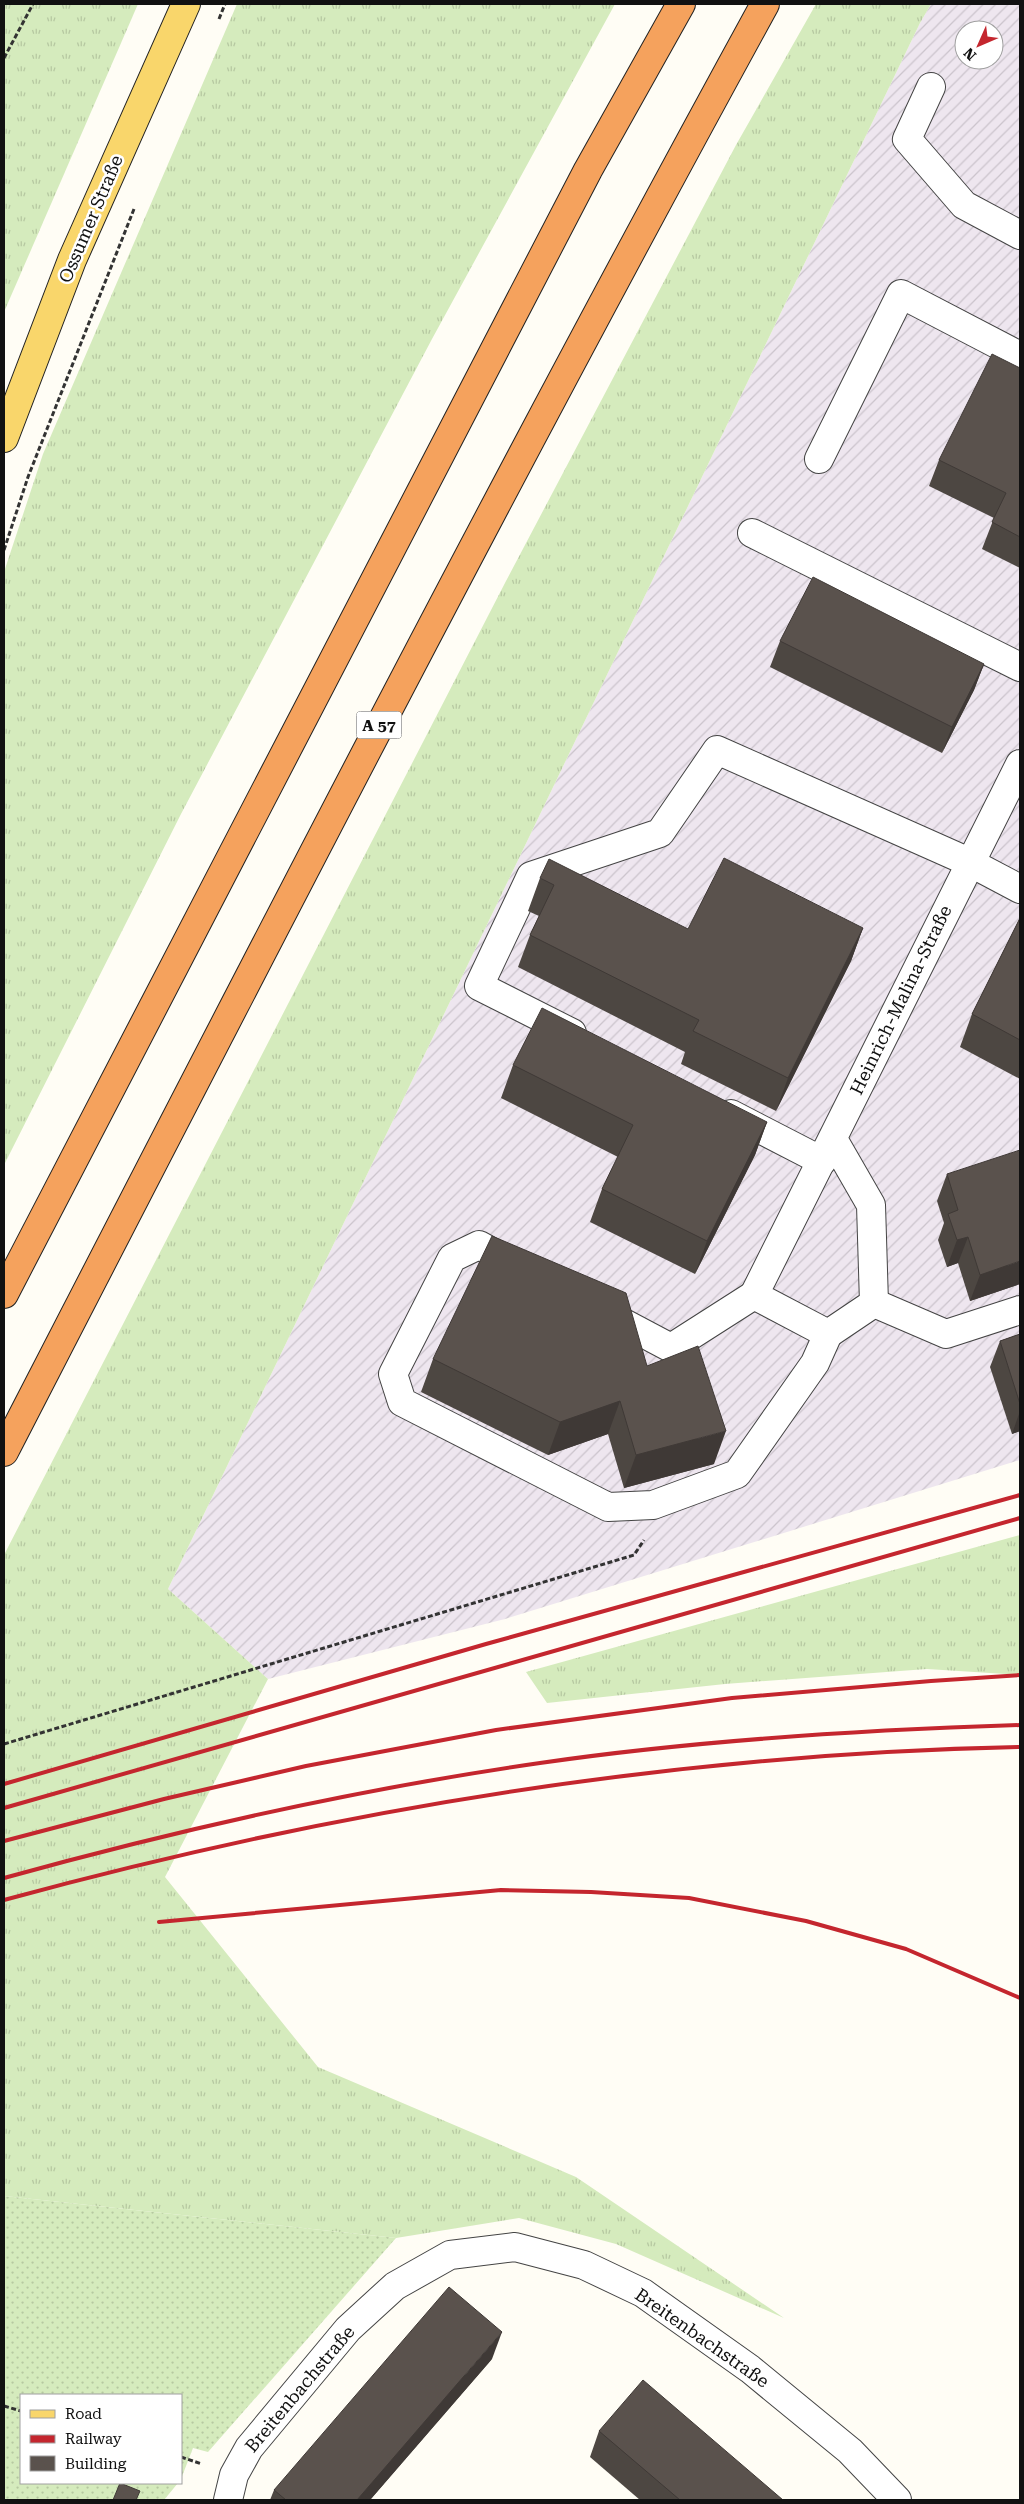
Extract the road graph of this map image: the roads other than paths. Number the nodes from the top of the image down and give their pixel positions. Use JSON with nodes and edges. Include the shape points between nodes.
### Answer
{"nodes":[{"id":1,"x":186,"y":4,"type":"edge"},
{"id":2,"x":681,"y":4,"type":"edge"},
{"id":3,"x":765,"y":4,"type":"edge"},
{"id":4,"x":932,"y":88,"type":"dead end"},
{"id":5,"x":1020,"y":235,"type":"edge"},
{"id":6,"x":1020,"y":356,"type":"edge"},
{"id":7,"x":4,"y":438,"type":"edge"},
{"id":8,"x":819,"y":459,"type":"dead end"},
{"id":9,"x":752,"y":533,"type":"dead end"},
{"id":10,"x":1020,"y":666,"type":"edge"},
{"id":11,"x":1020,"y":764,"type":"edge"},
{"id":12,"x":969,"y":862,"type":"junction"},
{"id":13,"x":1020,"y":889,"type":"edge"},
{"id":14,"x":594,"y":1044,"type":"edge"},
{"id":15,"x":708,"y":1102,"type":"edge"},
{"id":16,"x":828,"y":1150,"type":"junction"},
{"id":17,"x":540,"y":1278,"type":"edge"},
{"id":18,"x":4,"y":1294,"type":"edge"},
{"id":19,"x":754,"y":1295,"type":"junction"},
{"id":20,"x":583,"y":1302,"type":"edge"},
{"id":21,"x":874,"y":1303,"type":"junction"},
{"id":22,"x":1020,"y":1310,"type":"edge"},
{"id":23,"x":828,"y":1334,"type":"junction"},
{"id":24,"x":4,"y":1452,"type":"edge"},
{"id":25,"x":228,"y":2500,"type":"edge"},
{"id":26,"x":897,"y":2500,"type":"edge"}],
"edges":[{"from":1,"to":7,"type":"main road","name":"Ossumer Straße","via":[[72,260]]},
{"from":2,"to":18,"type":"highway","via":[[588,170]]},
{"from":3,"to":24,"type":"highway","number":"A 57","via":[[395,693]]},
{"from":4,"to":5,"type":"street","via":[[907,139],[964,205]]},
{"from":6,"to":8,"type":"street","via":[[901,294]]},
{"from":9,"to":10,"type":"street"},
{"from":11,"to":12,"type":"street","name":"Heinrich-Malina-Straße"},
{"from":12,"to":13,"type":"street"},
{"from":12,"to":14,"type":"street","via":[[717,750],[660,833],[530,876],[480,986]]},
{"from":12,"to":16,"type":"street","name":"Heinrich-Malina-Straße"},
{"from":15,"to":16,"type":"street"},
{"from":16,"to":19,"type":"street","name":"Heinrich-Malina-Straße"},
{"from":16,"to":21,"type":"street","via":[[871,1205]]},
{"from":17,"to":23,"type":"street","via":[[479,1245],[452,1258],[392,1374],[402,1402],[608,1507],[653,1505],[737,1474],[815,1363]]},
{"from":19,"to":20,"type":"street","via":[[671,1348]]},
{"from":19,"to":23,"type":"street"},
{"from":21,"to":22,"type":"street","via":[[946,1334]]},
{"from":21,"to":23,"type":"street"},
{"from":25,"to":26,"type":"street","name":"Breitenbachstraße","via":[[234,2475],[249,2448],[348,2329],[395,2286],[450,2255],[515,2247],[584,2265],[643,2293],[750,2368],[850,2451]]}]}
